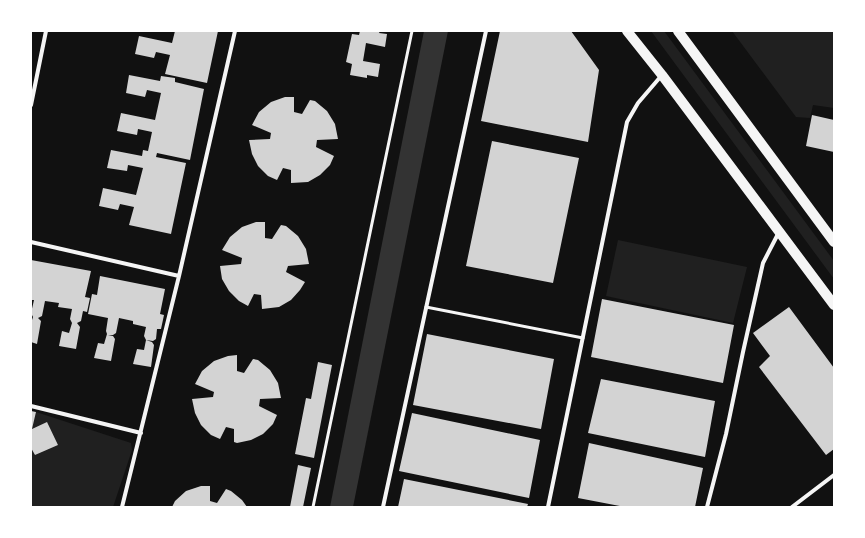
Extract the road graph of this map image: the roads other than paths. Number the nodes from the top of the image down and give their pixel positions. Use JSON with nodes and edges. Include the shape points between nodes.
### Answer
{"nodes":[{"id":1,"x":46,"y":31,"type":"edge"},
{"id":2,"x":235,"y":31,"type":"edge"},
{"id":3,"x":412,"y":31,"type":"edge"},
{"id":4,"x":486,"y":31,"type":"edge"},
{"id":5,"x":627,"y":31,"type":"edge"},
{"id":6,"x":678,"y":31,"type":"edge"},
{"id":7,"x":662,"y":75,"type":"junction"},
{"id":8,"x":31,"y":105,"type":"edge"},
{"id":9,"x":780,"y":232,"type":"junction"},
{"id":10,"x":31,"y":242,"type":"edge"},
{"id":11,"x":834,"y":242,"type":"edge"},
{"id":12,"x":179,"y":276,"type":"junction"},
{"id":13,"x":834,"y":305,"type":"edge"},
{"id":14,"x":426,"y":307,"type":"junction"},
{"id":15,"x":583,"y":338,"type":"junction"},
{"id":16,"x":31,"y":406,"type":"edge"},
{"id":17,"x":141,"y":433,"type":"junction"},
{"id":18,"x":834,"y":475,"type":"edge"},
{"id":19,"x":122,"y":507,"type":"edge"},
{"id":20,"x":313,"y":507,"type":"edge"},
{"id":21,"x":383,"y":507,"type":"edge"},
{"id":22,"x":548,"y":507,"type":"edge"},
{"id":23,"x":707,"y":507,"type":"edge"},
{"id":24,"x":792,"y":507,"type":"edge"}],
"edges":[{"from":1,"to":8,"type":"street"},
{"from":2,"to":12,"type":"street"},
{"from":3,"to":20,"type":"lane"},
{"from":4,"to":14,"type":"street"},
{"from":5,"to":7,"type":"main road"},
{"from":6,"to":11,"type":"main road"},
{"from":7,"to":9,"type":"main road"},
{"from":7,"to":15,"type":"street","via":[[638,103],[627,122]]},
{"from":9,"to":13,"type":"main road"},
{"from":9,"to":23,"type":"street","via":[[763,263],[726,434]]},
{"from":10,"to":12,"type":"street"},
{"from":12,"to":17,"type":"street"},
{"from":14,"to":15,"type":"lane"},
{"from":14,"to":21,"type":"street"},
{"from":15,"to":22,"type":"street"},
{"from":16,"to":17,"type":"street"},
{"from":17,"to":19,"type":"street"},
{"from":18,"to":24,"type":"street"}]}
